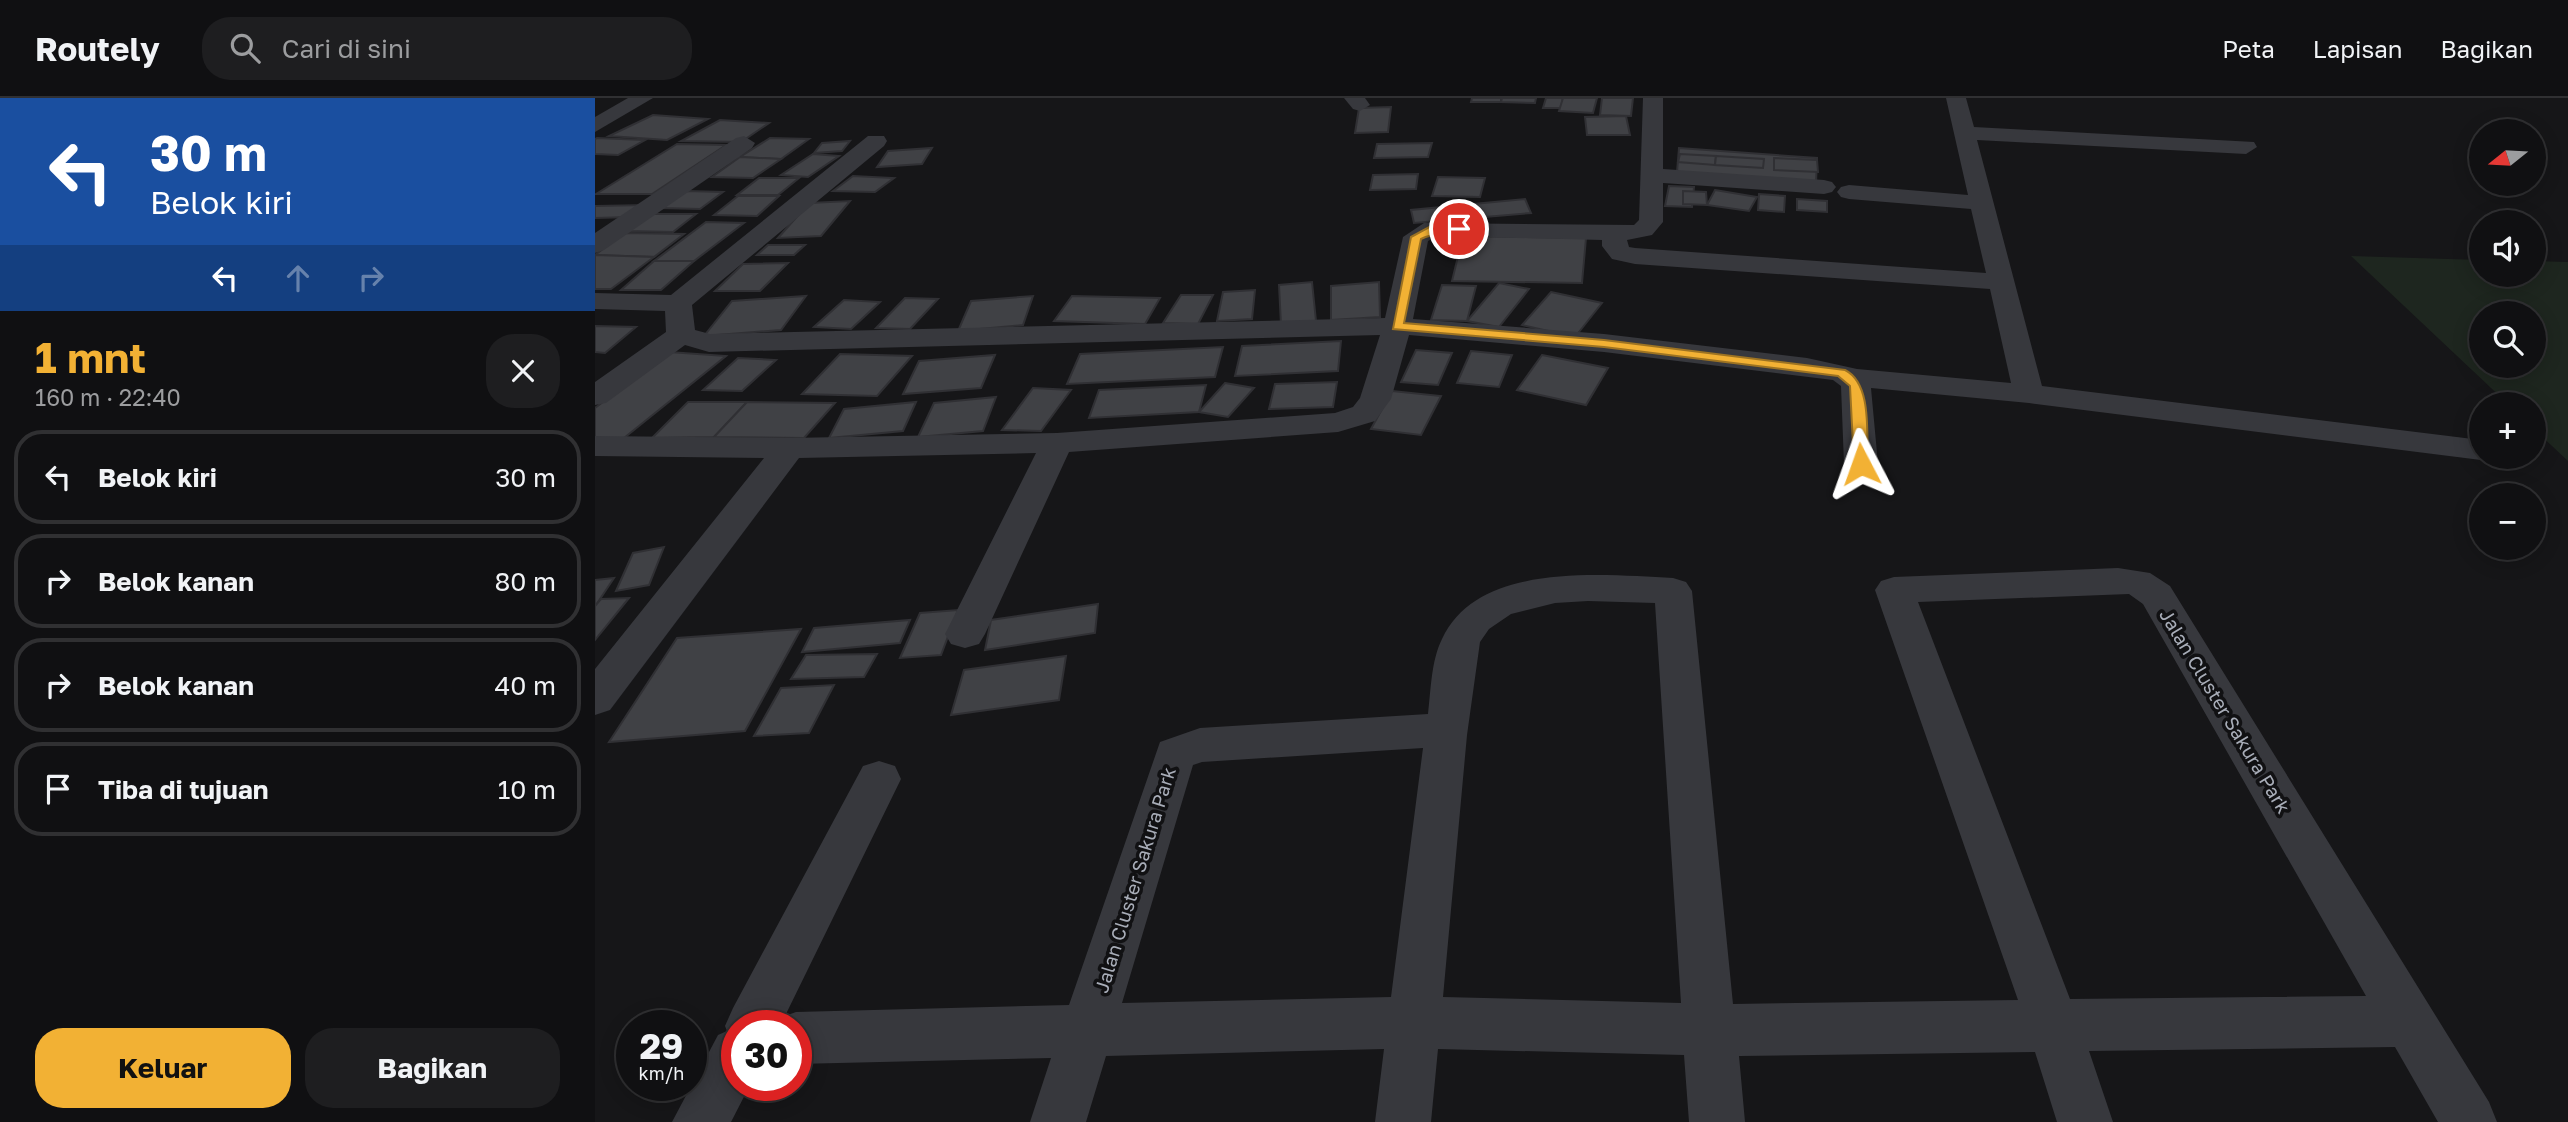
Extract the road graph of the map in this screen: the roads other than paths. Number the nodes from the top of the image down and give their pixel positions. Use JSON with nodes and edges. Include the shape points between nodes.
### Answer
{"nodes":[{"id":1,"x":643,"y":98,"type":"edge"},
{"id":2,"x":1653,"y":98,"type":"edge"},
{"id":3,"x":1956,"y":98,"type":"edge"},
{"id":4,"x":597,"y":124,"type":"edge"},
{"id":5,"x":1964,"y":133,"type":"junction"},
{"id":6,"x":876,"y":141,"type":"dead end"},
{"id":7,"x":744,"y":143,"type":"dead end"},
{"id":8,"x":2246,"y":147,"type":"dead end"},
{"id":9,"x":1651,"y":175,"type":"junction"},
{"id":10,"x":1824,"y":187,"type":"dead end"},
{"id":11,"x":1849,"y":192,"type":"dead end"},
{"id":12,"x":1981,"y":203,"type":"junction"},
{"id":13,"x":1614,"y":233,"type":"junction"},
{"id":14,"x":595,"y":244,"type":"edge"},
{"id":15,"x":1999,"y":282,"type":"junction"},
{"id":16,"x":595,"y":301,"type":"edge"},
{"id":17,"x":678,"y":303,"type":"junction"},
{"id":18,"x":1397,"y":326,"type":"junction"},
{"id":19,"x":681,"y":335,"type":"junction"},
{"id":20,"x":1850,"y":377,"type":"junction"},
{"id":21,"x":2029,"y":394,"type":"junction"},
{"id":22,"x":595,"y":396,"type":"edge"},
{"id":23,"x":1057,"y":443,"type":"junction"},
{"id":24,"x":595,"y":446,"type":"edge"},
{"id":25,"x":789,"y":448,"type":"junction"},
{"id":26,"x":2469,"y":449,"type":"edge"},
{"id":27,"x":1861,"y":464,"type":"dead end"},
{"id":28,"x":965,"y":634,"type":"dead end"},
{"id":29,"x":595,"y":699,"type":"edge"},
{"id":30,"x":1446,"y":735,"type":"junction"},
{"id":31,"x":879,"y":779,"type":"dead end"},
{"id":32,"x":760,"y":1010,"type":"edge"},
{"id":33,"x":2408,"y":1021,"type":"junction"},
{"id":34,"x":1415,"y":1023,"type":"junction"},
{"id":35,"x":2053,"y":1023,"type":"junction"},
{"id":36,"x":1089,"y":1028,"type":"junction"},
{"id":37,"x":1709,"y":1030,"type":"junction"},
{"id":38,"x":812,"y":1037,"type":"edge"},
{"id":39,"x":721,"y":1084,"type":"edge"},
{"id":40,"x":701,"y":1122,"type":"edge"},
{"id":41,"x":1058,"y":1122,"type":"edge"},
{"id":42,"x":1403,"y":1122,"type":"edge"},
{"id":43,"x":1717,"y":1122,"type":"edge"},
{"id":44,"x":2085,"y":1122,"type":"edge"},
{"id":45,"x":2469,"y":1122,"type":"edge"}],
"edges":[{"from":1,"to":4,"type":"street"},
{"from":2,"to":9,"type":"street"},
{"from":3,"to":5,"type":"street"},
{"from":5,"to":8,"type":"street"},
{"from":5,"to":12,"type":"street"},
{"from":6,"to":17,"type":"street"},
{"from":7,"to":14,"type":"street"},
{"from":9,"to":10,"type":"street"},
{"from":9,"to":13,"type":"street","via":[[1651,222],[1643,230]]},
{"from":11,"to":12,"type":"street"},
{"from":12,"to":15,"type":"street"},
{"from":13,"to":15,"type":"street","via":[[1621,254],[1635,256]]},
{"from":13,"to":18,"type":"street","via":[[1422,232],[1416,237]]},
{"from":15,"to":21,"type":"street"},
{"from":16,"to":17,"type":"street"},
{"from":17,"to":19,"type":"street"},
{"from":18,"to":19,"type":"street","via":[[756,344],[709,343]]},
{"from":18,"to":20,"type":"street","via":[[1618,345],[1807,367]]},
{"from":18,"to":23,"type":"street","via":[[1375,399],[1364,414],[1352,419]]},
{"from":19,"to":22,"type":"street"},
{"from":20,"to":21,"type":"street"},
{"from":20,"to":27,"type":"street","via":[[1856,386]]},
{"from":21,"to":26,"type":"street"},
{"from":23,"to":25,"type":"street"},
{"from":23,"to":28,"type":"street"},
{"from":24,"to":25,"type":"street"},
{"from":25,"to":29,"type":"street"},
{"from":30,"to":34,"type":"street"},
{"from":30,"to":36,"type":"street","name":"Jalan Cluster Sakura Park","via":[[1436,730],[1200,745],[1175,754]]},
{"from":30,"to":37,"type":"street","via":[[1461,640],[1478,613],[1509,599],[1551,590],[1674,591]]},
{"from":31,"to":32,"type":"street"},
{"from":33,"to":35,"type":"street"},
{"from":33,"to":35,"type":"street","name":"Jalan Cluster Sakura Park","via":[[2157,595],[2137,583],[2117,581],[1894,590]]},
{"from":33,"to":45,"type":"street","name":"Jalan Cluster Sakura Park"},
{"from":34,"to":36,"type":"street"},
{"from":34,"to":37,"type":"street"},
{"from":34,"to":42,"type":"street"},
{"from":35,"to":37,"type":"street"},
{"from":35,"to":44,"type":"street","name":"Jalan Cluster Sakura Park"},
{"from":36,"to":38,"type":"street"},
{"from":36,"to":41,"type":"street","name":"Jalan Cluster Sakura Park"},
{"from":37,"to":43,"type":"street"},
{"from":39,"to":40,"type":"street"}]}
